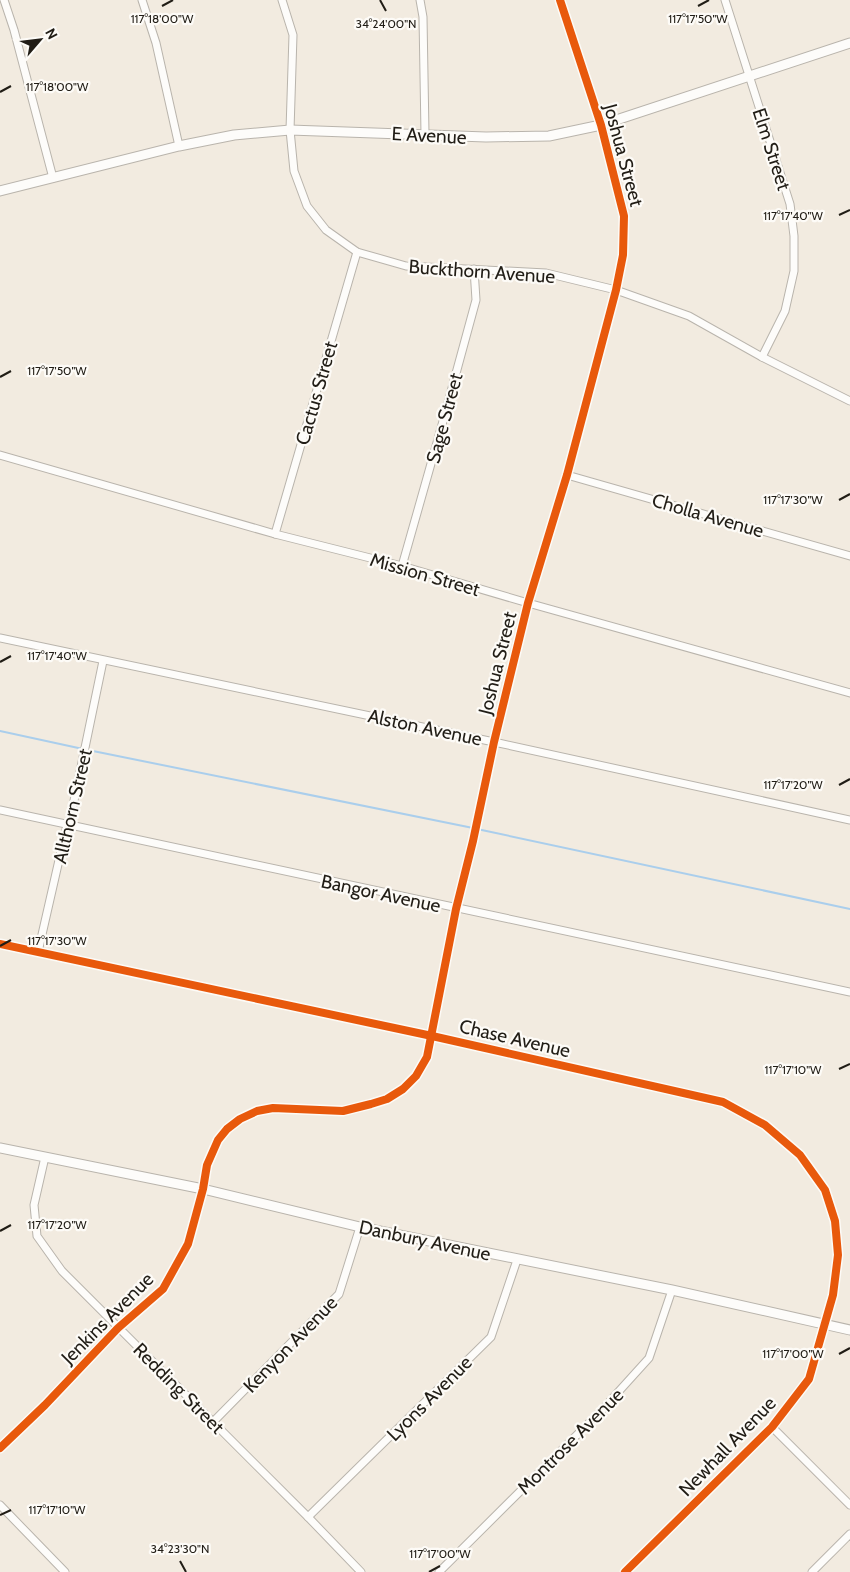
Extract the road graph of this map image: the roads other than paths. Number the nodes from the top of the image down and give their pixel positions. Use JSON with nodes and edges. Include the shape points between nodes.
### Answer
{"nodes":[{"id":1,"x":4,"y":0,"type":"edge"},
{"id":2,"x":142,"y":0,"type":"edge"},
{"id":3,"x":282,"y":0,"type":"edge"},
{"id":4,"x":420,"y":0,"type":"edge"},
{"id":5,"x":560,"y":0,"type":"edge"},
{"id":6,"x":725,"y":0,"type":"edge"},
{"id":7,"x":850,"y":43,"type":"edge"},
{"id":8,"x":749,"y":76,"type":"junction"},
{"id":9,"x":600,"y":125,"type":"junction"},
{"id":10,"x":290,"y":130,"type":"junction"},
{"id":11,"x":425,"y":134,"type":"junction"},
{"id":12,"x":179,"y":146,"type":"junction"},
{"id":13,"x":53,"y":178,"type":"junction"},
{"id":14,"x":0,"y":191,"type":"edge"},
{"id":15,"x":357,"y":252,"type":"junction"},
{"id":16,"x":474,"y":269,"type":"junction"},
{"id":17,"x":616,"y":290,"type":"junction"},
{"id":18,"x":762,"y":357,"type":"junction"},
{"id":19,"x":850,"y":401,"type":"edge"},
{"id":20,"x":0,"y":454,"type":"edge"},
{"id":21,"x":567,"y":475,"type":"junction"},
{"id":22,"x":276,"y":534,"type":"junction"},
{"id":23,"x":850,"y":556,"type":"edge"},
{"id":24,"x":402,"y":566,"type":"junction"},
{"id":25,"x":528,"y":603,"type":"junction"},
{"id":26,"x":0,"y":638,"type":"edge"},
{"id":27,"x":104,"y":661,"type":"junction"},
{"id":28,"x":850,"y":693,"type":"edge"},
{"id":29,"x":494,"y":742,"type":"junction"},
{"id":30,"x":0,"y":810,"type":"edge"},
{"id":31,"x":850,"y":820,"type":"edge"},
{"id":32,"x":67,"y":825,"type":"junction"},
{"id":33,"x":456,"y":909,"type":"junction"},
{"id":34,"x":0,"y":944,"type":"edge"},
{"id":35,"x":38,"y":952,"type":"junction"},
{"id":36,"x":850,"y":992,"type":"edge"},
{"id":37,"x":432,"y":1036,"type":"junction"},
{"id":38,"x":0,"y":1148,"type":"edge"},
{"id":39,"x":45,"y":1157,"type":"junction"},
{"id":40,"x":203,"y":1189,"type":"junction"},
{"id":41,"x":360,"y":1227,"type":"junction"},
{"id":42,"x":517,"y":1260,"type":"junction"},
{"id":43,"x":672,"y":1290,"type":"junction"},
{"id":44,"x":825,"y":1325,"type":"junction"},
{"id":45,"x":118,"y":1328,"type":"junction"},
{"id":46,"x":850,"y":1330,"type":"edge"},
{"id":47,"x":213,"y":1422,"type":"junction"},
{"id":48,"x":772,"y":1427,"type":"junction"},
{"id":49,"x":0,"y":1448,"type":"edge"},
{"id":50,"x":0,"y":1505,"type":"edge"},
{"id":51,"x":850,"y":1505,"type":"edge"},
{"id":52,"x":308,"y":1517,"type":"junction"},
{"id":53,"x":850,"y":1534,"type":"edge"},
{"id":54,"x":63,"y":1571,"type":"edge"},
{"id":55,"x":361,"y":1572,"type":"edge"},
{"id":56,"x":438,"y":1572,"type":"edge"},
{"id":57,"x":624,"y":1572,"type":"edge"},
{"id":58,"x":812,"y":1572,"type":"edge"}],
"edges":[{"from":1,"to":13,"type":"street"},
{"from":2,"to":12,"type":"street","via":[[156,43]]},
{"from":3,"to":10,"type":"street","via":[[293,35]]},
{"from":4,"to":11,"type":"street"},
{"from":5,"to":9,"type":"street","name":"Joshua Street"},
{"from":6,"to":8,"type":"street","name":"Elm Street"},
{"from":7,"to":8,"type":"street","name":"E Avenue"},
{"from":8,"to":9,"type":"street","name":"E Avenue"},
{"from":8,"to":18,"type":"street","name":"Elm Street","via":[[790,204],[794,236],[794,271],[786,311]]},
{"from":9,"to":11,"type":"street","name":"E Avenue","via":[[549,136],[486,138]]},
{"from":9,"to":17,"type":"street","name":"Joshua Street","via":[[624,216],[623,255]]},
{"from":10,"to":11,"type":"street","name":"E Avenue"},
{"from":10,"to":12,"type":"street","name":"E Avenue","via":[[234,135]]},
{"from":10,"to":15,"type":"street","name":"Buckthorn Avenue","via":[[294,171],[307,206],[326,230]]},
{"from":12,"to":13,"type":"street","name":"E Avenue"},
{"from":13,"to":14,"type":"street","name":"E Avenue"},
{"from":15,"to":16,"type":"street","name":"Buckthorn Avenue","via":[[406,266]]},
{"from":15,"to":22,"type":"street","name":"Cactus Street"},
{"from":16,"to":17,"type":"street","name":"Buckthorn Avenue","via":[[546,273]]},
{"from":16,"to":24,"type":"street","name":"Sage Street","via":[[476,300]]},
{"from":17,"to":18,"type":"street","name":"Buckthorn Avenue","via":[[689,316]]},
{"from":17,"to":21,"type":"street","name":"Joshua Street"},
{"from":18,"to":19,"type":"street","name":"Buckthorn Avenue"},
{"from":20,"to":22,"type":"street","name":"Mission Street"},
{"from":21,"to":23,"type":"street","name":"Cholla Avenue"},
{"from":21,"to":25,"type":"street","name":"Joshua Street"},
{"from":22,"to":24,"type":"street","name":"Mission Street"},
{"from":24,"to":25,"type":"street","name":"Mission Street"},
{"from":25,"to":28,"type":"street","name":"Mission Street"},
{"from":25,"to":29,"type":"street","name":"Joshua Street"},
{"from":26,"to":27,"type":"street","name":"Alston Avenue"},
{"from":27,"to":29,"type":"street","name":"Alston Avenue"},
{"from":27,"to":32,"type":"street","name":"Allthorn Street"},
{"from":29,"to":31,"type":"street","name":"Alston Avenue"},
{"from":29,"to":33,"type":"street","name":"Joshua Street"},
{"from":30,"to":32,"type":"street","name":"Bangor Avenue"},
{"from":32,"to":33,"type":"street","name":"Bangor Avenue"},
{"from":32,"to":35,"type":"street","name":"Allthorn Street"},
{"from":33,"to":36,"type":"street","name":"Bangor Avenue"},
{"from":33,"to":37,"type":"street","name":"Joshua Street"},
{"from":34,"to":35,"type":"street","name":"Chase Avenue"},
{"from":35,"to":37,"type":"street","name":"Chase Avenue"},
{"from":37,"to":40,"type":"street","name":"Joshua Street","via":[[427,1058],[416,1076],[387,1099],[343,1111],[273,1108],[240,1119],[218,1140],[207,1165]]},
{"from":37,"to":44,"type":"street","name":"Chase Avenue","via":[[723,1102],[765,1124],[800,1155],[825,1190],[835,1221],[838,1255]]},
{"from":38,"to":39,"type":"street","name":"Danbury Avenue"},
{"from":39,"to":40,"type":"street","name":"Danbury Avenue"},
{"from":39,"to":45,"type":"street","name":"Redding Street","via":[[34,1205],[37,1236],[62,1271]]},
{"from":40,"to":41,"type":"street","name":"Danbury Avenue"},
{"from":40,"to":45,"type":"street","name":"Jenkins Avenue","via":[[188,1244],[163,1289]]},
{"from":41,"to":42,"type":"street","name":"Danbury Avenue"},
{"from":41,"to":47,"type":"street","name":"Kenyon Avenue","via":[[339,1294]]},
{"from":42,"to":43,"type":"street","name":"Danbury Avenue"},
{"from":42,"to":52,"type":"street","name":"Lyons Avenue","via":[[491,1336]]},
{"from":43,"to":44,"type":"street","name":"Danbury Avenue"},
{"from":43,"to":56,"type":"street","name":"Montrose Avenue","via":[[649,1358],[601,1411]]},
{"from":44,"to":46,"type":"street","name":"Danbury Avenue"},
{"from":44,"to":48,"type":"street","name":"Newhall Avenue","via":[[809,1379]]},
{"from":45,"to":47,"type":"street","name":"Redding Street"},
{"from":45,"to":49,"type":"street","name":"Jenkins Avenue"},
{"from":47,"to":52,"type":"street","name":"Redding Street"},
{"from":48,"to":51,"type":"street"},
{"from":48,"to":57,"type":"street","name":"Newhall Avenue"},
{"from":50,"to":54,"type":"street"},
{"from":52,"to":55,"type":"street","name":"Redding Street"},
{"from":53,"to":58,"type":"street"}]}
